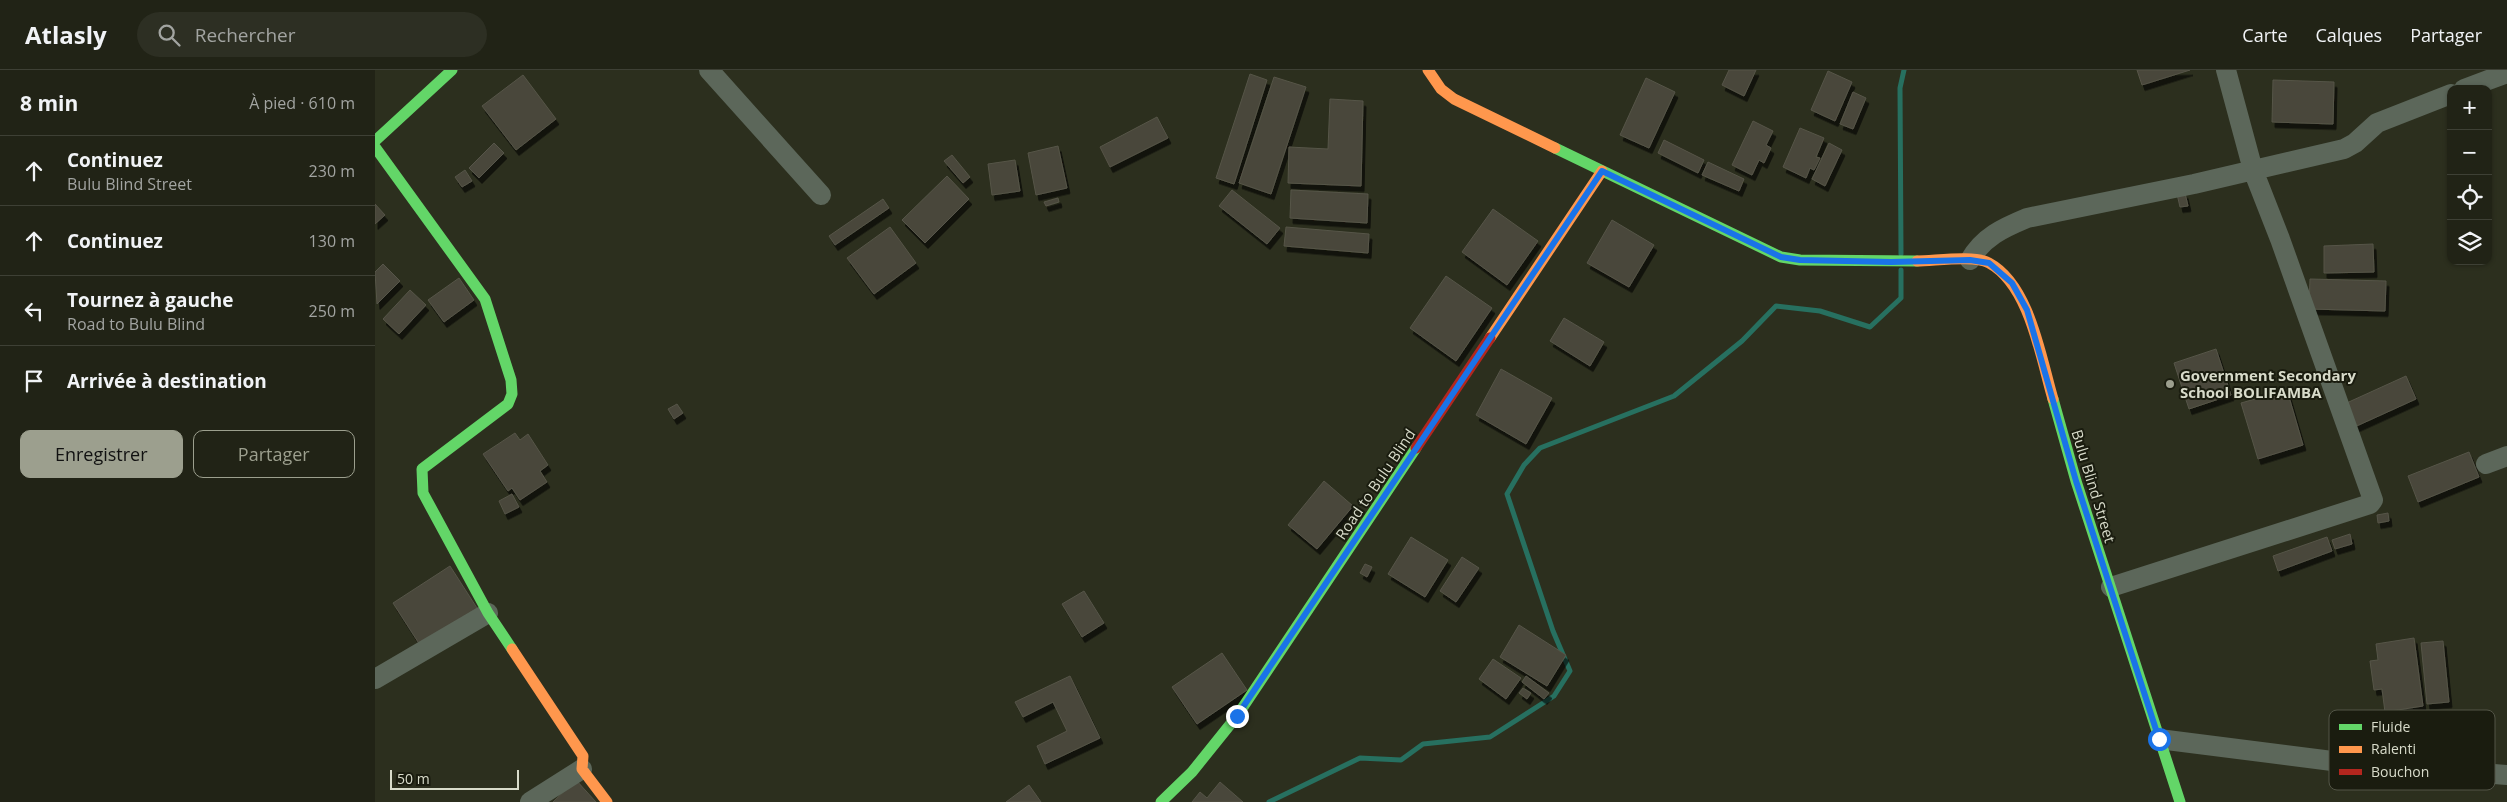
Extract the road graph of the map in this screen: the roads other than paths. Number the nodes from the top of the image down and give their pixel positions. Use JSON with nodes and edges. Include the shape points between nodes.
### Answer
{"nodes":[{"id":1,"x":452,"y":70,"type":"edge"},
{"id":2,"x":709,"y":70,"type":"edge"},
{"id":3,"x":1428,"y":70,"type":"edge"},
{"id":4,"x":2226,"y":70,"type":"edge"},
{"id":5,"x":2507,"y":73,"type":"edge"},
{"id":6,"x":2475,"y":85,"type":"edge"},
{"id":7,"x":2447,"y":96,"type":"edge"},
{"id":8,"x":375,"y":141,"type":"edge"},
{"id":9,"x":375,"y":147,"type":"edge"},
{"id":10,"x":2253,"y":170,"type":"junction"},
{"id":11,"x":1602,"y":171,"type":"junction"},
{"id":12,"x":821,"y":195,"type":"dead end"},
{"id":13,"x":1970,"y":260,"type":"junction"},
{"id":14,"x":2507,"y":456,"type":"edge"},
{"id":15,"x":2485,"y":464,"type":"dead end"},
{"id":16,"x":2111,"y":587,"type":"junction"},
{"id":17,"x":488,"y":613,"type":"junction"},
{"id":18,"x":375,"y":679,"type":"edge"},
{"id":19,"x":2159,"y":739,"type":"junction"},
{"id":20,"x":2329,"y":761,"type":"edge"},
{"id":21,"x":582,"y":769,"type":"junction"},
{"id":22,"x":530,"y":802,"type":"edge"},
{"id":23,"x":607,"y":802,"type":"edge"},
{"id":24,"x":1161,"y":802,"type":"edge"},
{"id":25,"x":2180,"y":802,"type":"edge"}],
"edges":[{"from":1,"to":8,"type":"main road"},
{"from":2,"to":12,"type":"street"},
{"from":3,"to":11,"type":"main road","name":"Bulu Blind Street","via":[[1441,89],[1454,99]]},
{"from":4,"to":10,"type":"street"},
{"from":5,"to":6,"type":"street"},
{"from":7,"to":10,"type":"street","via":[[2377,123],[2355,144],[2344,149]]},
{"from":9,"to":17,"type":"main road","via":[[485,299],[511,380],[512,394],[508,404],[422,469],[423,493]]},
{"from":10,"to":13,"type":"street","via":[[2027,218],[1984,241]]},
{"from":10,"to":16,"type":"street","via":[[2373,500],[2370,504]]},
{"from":11,"to":13,"type":"main road","name":"Bulu Blind Street","via":[[1781,257],[1891,262]]},
{"from":11,"to":24,"type":"main road","name":"Road to Bulu Blind","via":[[1237,716],[1203,759]]},
{"from":13,"to":16,"type":"main road","name":"Bulu Blind Street","via":[[1989,263],[2012,283],[2027,310],[2076,481]]},
{"from":14,"to":15,"type":"street"},
{"from":16,"to":19,"type":"main road","name":"Bulu Blind Street"},
{"from":17,"to":18,"type":"street"},
{"from":17,"to":21,"type":"main road","via":[[583,756]]},
{"from":19,"to":20,"type":"street"},
{"from":19,"to":25,"type":"main road","name":"Bulu Blind Street"},
{"from":21,"to":22,"type":"street"},
{"from":21,"to":23,"type":"main road"}]}
